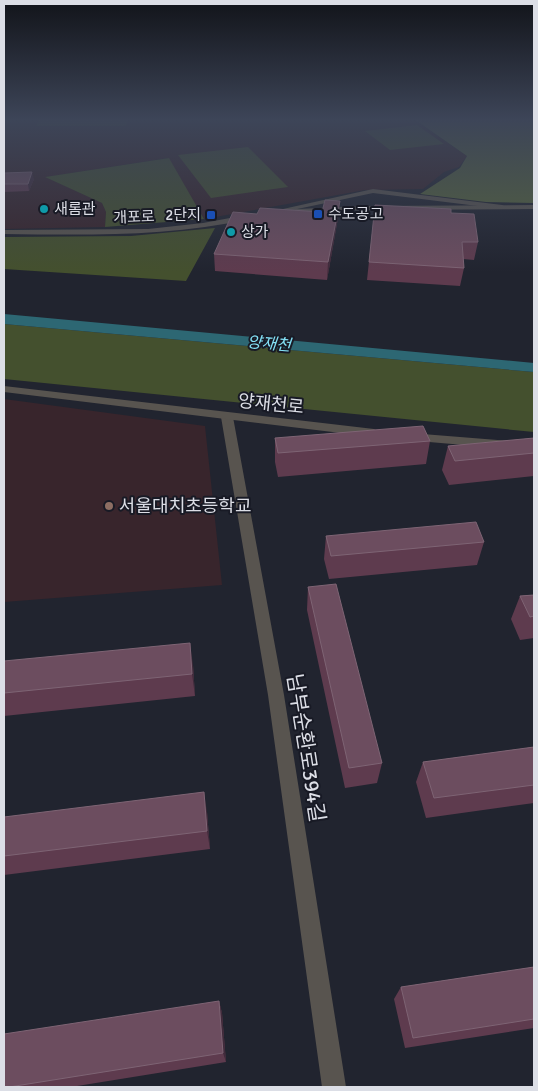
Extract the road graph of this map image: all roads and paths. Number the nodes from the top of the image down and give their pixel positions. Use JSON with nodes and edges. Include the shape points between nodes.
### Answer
{"nodes":[{"id":1,"x":366,"y":192,"type":"junction"},
{"id":2,"x":502,"y":207,"type":"junction"},
{"id":3,"x":534,"y":207,"type":"edge"},
{"id":4,"x":364,"y":208,"type":"junction"},
{"id":5,"x":262,"y":214,"type":"junction"},
{"id":6,"x":4,"y":232,"type":"edge"},
{"id":7,"x":4,"y":389,"type":"edge"},
{"id":8,"x":227,"y":417,"type":"junction"},
{"id":9,"x":534,"y":447,"type":"edge"},
{"id":10,"x":334,"y":1087,"type":"edge"}],
"edges":[{"from":1,"to":2,"type":"street","via":[[383,191]]},
{"from":1,"to":4,"type":"street","via":[[358,197],[359,205]]},
{"from":1,"to":5,"type":"street"},
{"from":2,"to":3,"type":"street","name":"개포로"},
{"from":2,"to":4,"type":"street","name":"개포로"},
{"from":4,"to":5,"type":"street","name":"개포로"},
{"from":5,"to":6,"type":"street","name":"개포로","via":[[148,231]]},
{"from":7,"to":8,"type":"street","name":"양재천로"},
{"from":8,"to":9,"type":"street","name":"양재천로"},
{"from":8,"to":10,"type":"street","name":"남부순환로394길","via":[[276,695]]}]}
